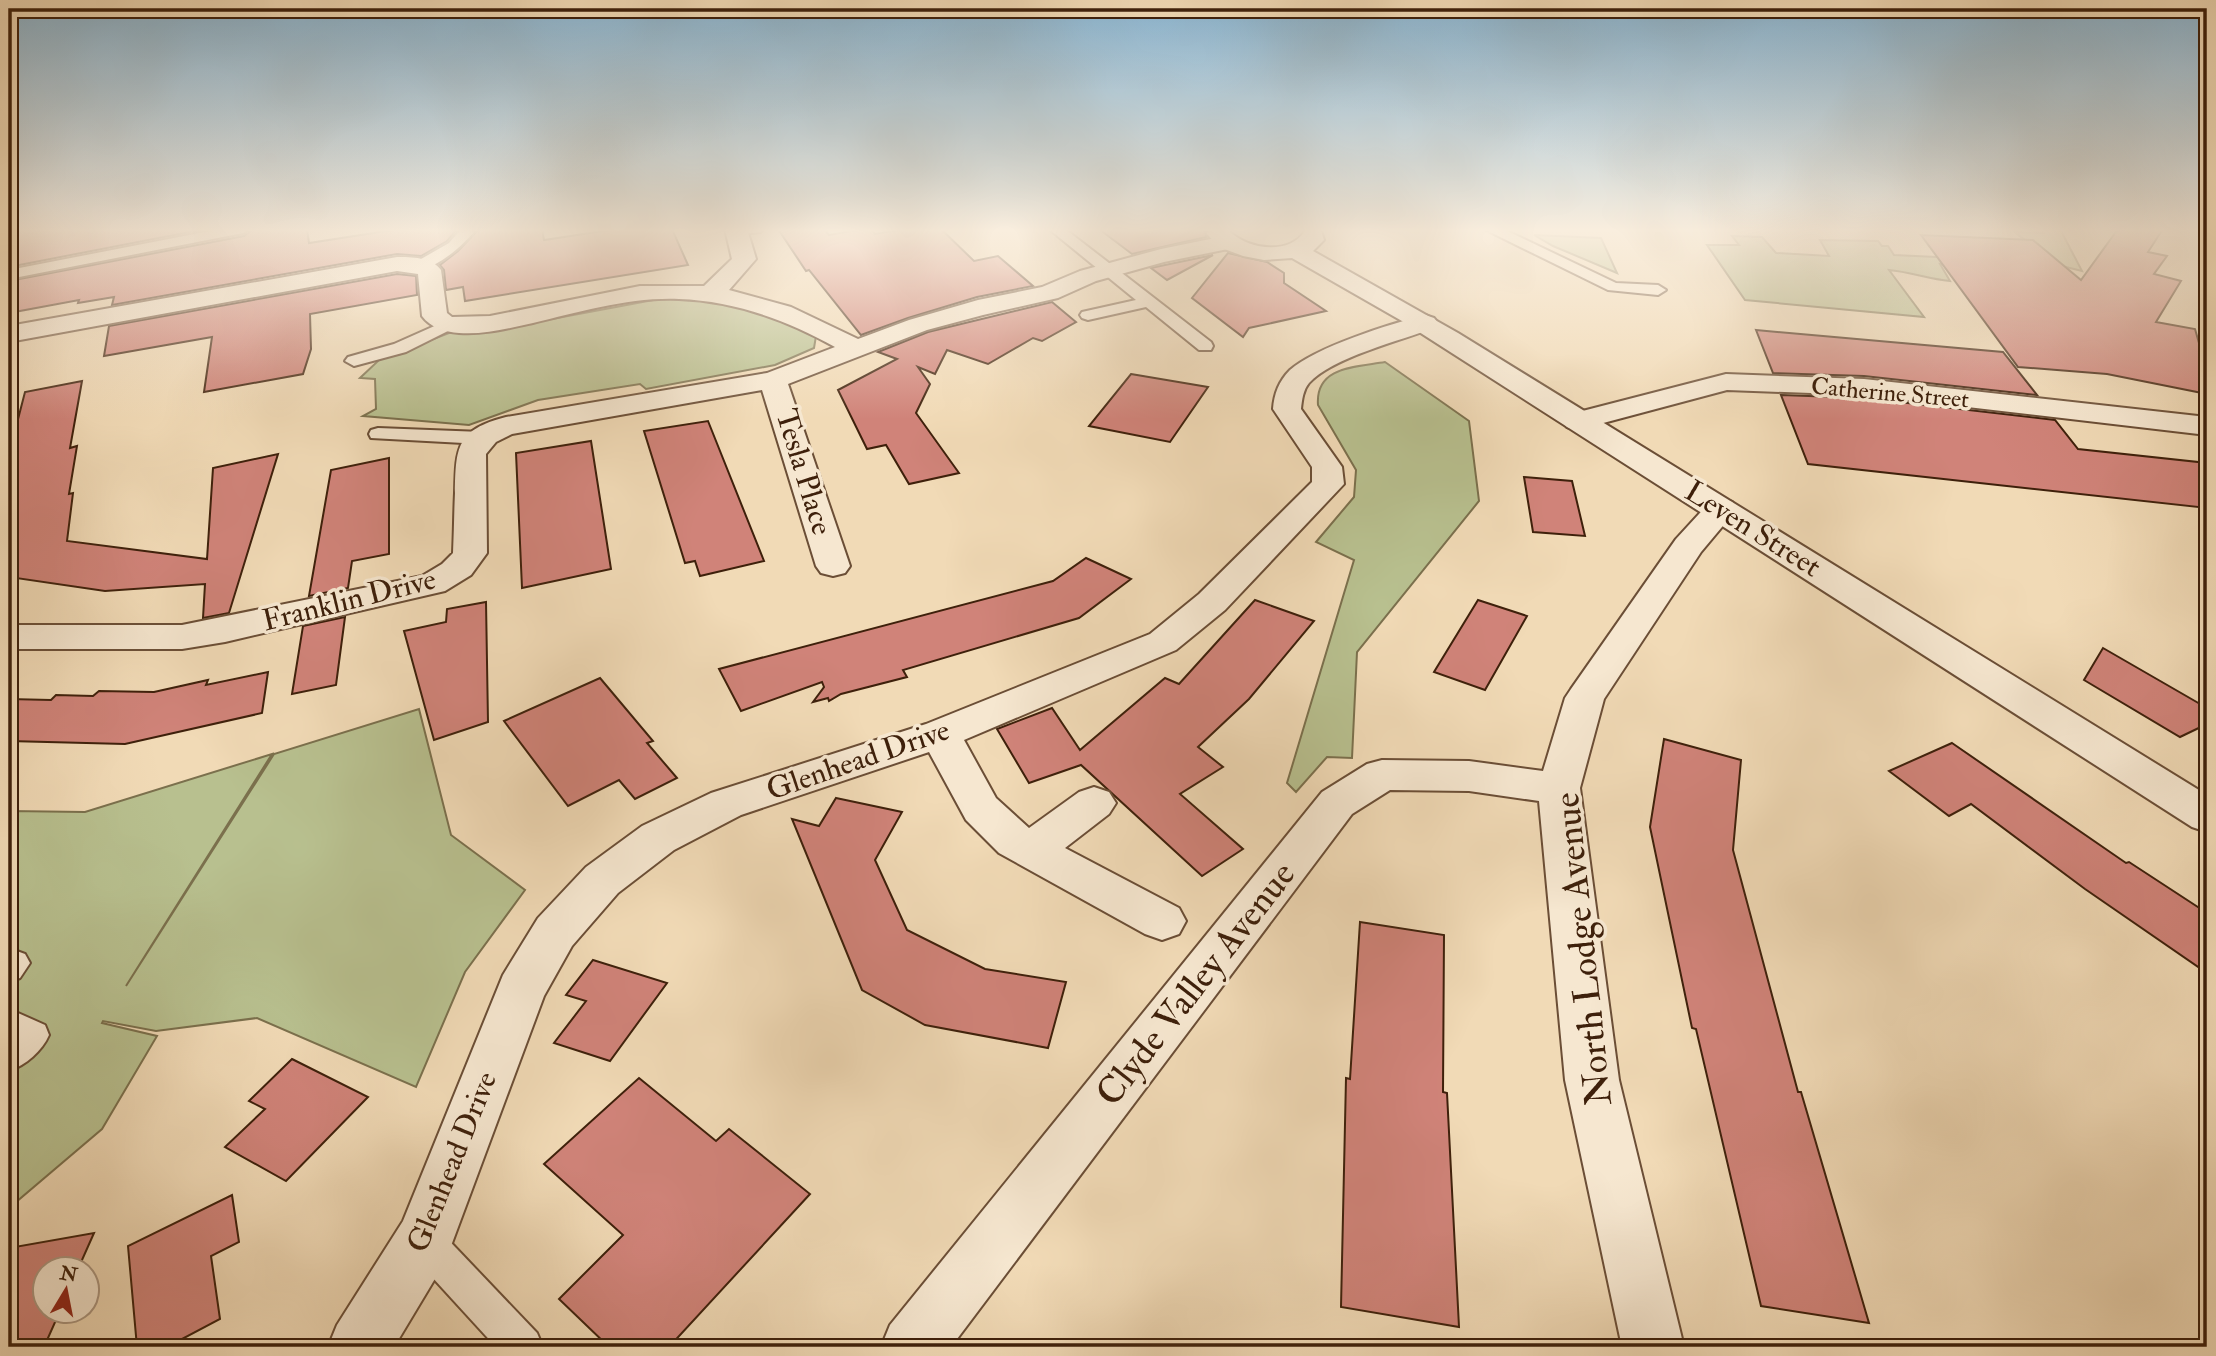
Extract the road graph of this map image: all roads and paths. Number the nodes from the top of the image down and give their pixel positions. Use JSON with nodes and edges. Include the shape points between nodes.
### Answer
{"nodes":[{"id":1,"x":236,"y":292,"type":"edge"},
{"id":2,"x":432,"y":292,"type":"edge"},
{"id":3,"x":648,"y":292,"type":"edge"},
{"id":4,"x":666,"y":292,"type":"edge"},
{"id":5,"x":1051,"y":292,"type":"edge"},
{"id":6,"x":1134,"y":292,"type":"edge"},
{"id":7,"x":1379,"y":292,"type":"edge"},
{"id":8,"x":711,"y":293,"type":"joint"},
{"id":9,"x":1147,"y":302,"type":"junction"},
{"id":10,"x":1088,"y":315,"type":"dead end"},
{"id":11,"x":1425,"y":323,"type":"junction"},
{"id":12,"x":448,"y":325,"type":"junction"},
{"id":13,"x":9,"y":334,"type":"edge"},
{"id":14,"x":1205,"y":346,"type":"dead end"},
{"id":15,"x":853,"y":347,"type":"junction"},
{"id":16,"x":354,"y":361,"type":"dead end"},
{"id":17,"x":773,"y":380,"type":"junction"},
{"id":18,"x":1577,"y":421,"type":"junction"},
{"id":19,"x":2207,"y":426,"type":"edge"},
{"id":20,"x":378,"y":434,"type":"dead end"},
{"id":21,"x":482,"y":438,"type":"junction"},
{"id":22,"x":1721,"y":509,"type":"junction"},
{"id":23,"x":833,"y":566,"type":"dead end"},
{"id":24,"x":9,"y":637,"type":"edge"},
{"id":25,"x":940,"y":734,"type":"junction"},
{"id":26,"x":1559,"y":788,"type":"junction"},
{"id":27,"x":1094,"y":803,"type":"dead end"},
{"id":28,"x":2207,"y":816,"type":"edge"},
{"id":29,"x":1032,"y":849,"type":"junction"},
{"id":30,"x":1162,"y":920,"type":"dead end"},
{"id":31,"x":9,"y":1023,"type":"edge"},
{"id":32,"x":9,"y":1056,"type":"edge"},
{"id":33,"x":424,"y":1241,"type":"junction"},
{"id":34,"x":359,"y":1347,"type":"edge"},
{"id":35,"x":523,"y":1347,"type":"edge"},
{"id":36,"x":912,"y":1347,"type":"edge"},
{"id":37,"x":1653,"y":1347,"type":"edge"}],
"edges":[{"from":1,"to":13,"type":"street"},
{"from":2,"to":12,"type":"street","via":[[435,316]]},
{"from":3,"to":12,"type":"street","via":[[480,325]]},
{"from":4,"to":8,"type":"street"},
{"from":5,"to":15,"type":"street","via":[[966,311]]},
{"from":6,"to":9,"type":"lane"},
{"from":7,"to":11,"type":"street","name":"Leven Street"},
{"from":8,"to":15,"type":"street","via":[[796,318]]},
{"from":9,"to":10,"type":"lane"},
{"from":9,"to":14,"type":"lane"},
{"from":11,"to":18,"type":"street","name":"Leven Street"},
{"from":11,"to":25,"type":"street","name":"Glenhead Drive","via":[[1325,361],[1301,375],[1289,390],[1287,409],[1327,467],[1328,484],[1212,602],[1163,642]]},
{"from":12,"to":16,"type":"lane","via":[[400,348]]},
{"from":15,"to":17,"type":"street"},
{"from":17,"to":21,"type":"street","via":[[506,426]]},
{"from":17,"to":23,"type":"street","name":"Tesla Place"},
{"from":18,"to":19,"type":"street","name":"Catherine Street","via":[[1726,382],[1864,387]]},
{"from":18,"to":22,"type":"street","name":"Leven Street"},
{"from":20,"to":21,"type":"lane"},
{"from":21,"to":24,"type":"street","name":"Franklin Drive","via":[[471,454],[470,553],[451,575],[433,584],[182,636]]},
{"from":22,"to":26,"type":"street","name":"North Lodge Avenue","via":[[1688,546],[1585,698]]},
{"from":22,"to":28,"type":"street","name":"Leven Street"},
{"from":25,"to":29,"type":"street","via":[[981,809],[1015,841]]},
{"from":25,"to":33,"type":"street","name":"Glenhead Drive","via":[[726,804],[658,838],[602,880],[555,932],[521,990]]},
{"from":26,"to":36,"type":"street","name":"Clyde Valley Avenue","via":[[1469,776],[1382,775],[1337,803]]},
{"from":26,"to":37,"type":"street","name":"North Lodge Avenue","via":[[1592,1080]]},
{"from":27,"to":29,"type":"street"},
{"from":29,"to":30,"type":"street"},
{"from":31,"to":32,"type":"lane","via":[[33,1035]]},
{"from":33,"to":34,"type":"street","name":"Glenhead Drive"},
{"from":33,"to":35,"type":"lane"}]}
